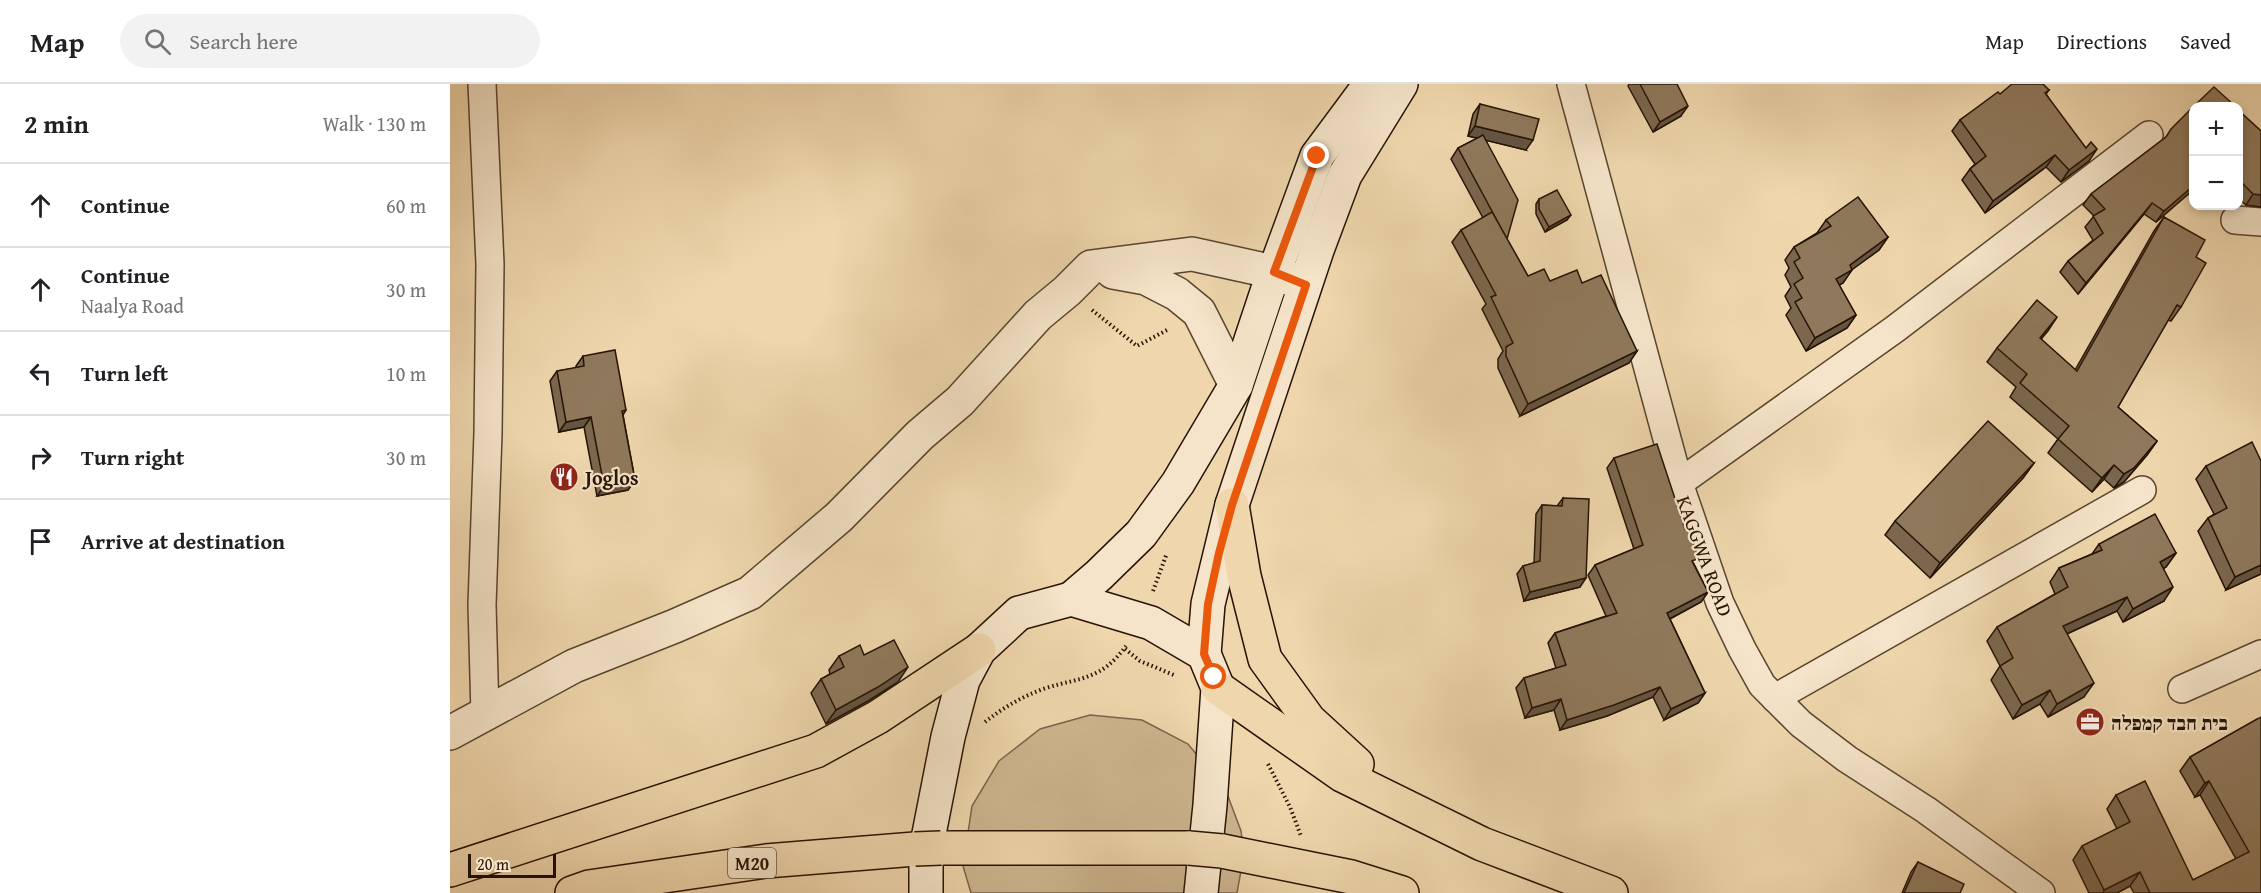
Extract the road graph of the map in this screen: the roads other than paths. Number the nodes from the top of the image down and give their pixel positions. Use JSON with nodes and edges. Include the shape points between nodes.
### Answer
{"nodes":[{"id":1,"x":482,"y":84,"type":"edge"},
{"id":2,"x":1374,"y":84,"type":"edge"},
{"id":3,"x":1401,"y":84,"type":"edge"},
{"id":4,"x":1572,"y":84,"type":"edge"},
{"id":5,"x":2149,"y":135,"type":"dead end"},
{"id":6,"x":1091,"y":267,"type":"junction"},
{"id":7,"x":1274,"y":272,"type":"junction"},
{"id":8,"x":1306,"y":285,"type":"junction"},
{"id":9,"x":1236,"y":385,"type":"junction"},
{"id":10,"x":1679,"y":483,"type":"junction"},
{"id":11,"x":2142,"y":490,"type":"dead end"},
{"id":12,"x":1232,"y":505,"type":"junction"},
{"id":13,"x":1071,"y":599,"type":"junction"},
{"id":14,"x":980,"y":650,"type":"junction"},
{"id":15,"x":2261,"y":654,"type":"edge"},
{"id":16,"x":1212,"y":673,"type":"junction"},
{"id":17,"x":2182,"y":688,"type":"dead end"},
{"id":18,"x":1775,"y":698,"type":"junction"},
{"id":19,"x":485,"y":714,"type":"junction"},
{"id":20,"x":450,"y":733,"type":"edge"},
{"id":21,"x":1400,"y":803,"type":"junction"},
{"id":22,"x":450,"y":870,"type":"edge"},
{"id":23,"x":581,"y":890,"type":"edge"},
{"id":24,"x":926,"y":893,"type":"edge"},
{"id":25,"x":1201,"y":893,"type":"edge"},
{"id":26,"x":1402,"y":893,"type":"edge"},
{"id":27,"x":1611,"y":893,"type":"edge"},
{"id":28,"x":2041,"y":893,"type":"edge"}],
"edges":[{"from":1,"to":19,"type":"street","via":[[490,264],[482,605]]},
{"from":2,"to":7,"type":"main road","via":[[1317,156]]},
{"from":3,"to":8,"type":"main road","via":[[1345,175]]},
{"from":4,"to":10,"type":"street","name":"KAGGWA ROAD"},
{"from":5,"to":10,"type":"street","via":[[1894,329]]},
{"from":6,"to":7,"type":"main road","via":[[1192,254]]},
{"from":6,"to":9,"type":"main road","via":[[1146,278],[1178,294],[1198,312]]},
{"from":6,"to":19,"type":"main road","via":[[1038,315],[960,401],[920,435],[839,517],[750,593],[574,666]]},
{"from":7,"to":8,"type":"main road"},
{"from":7,"to":9,"type":"main road"},
{"from":8,"to":12,"type":"main road"},
{"from":9,"to":13,"type":"main road","via":[[1178,483],[1141,534]]},
{"from":10,"to":18,"type":"street","name":"KAGGWA ROAD","via":[[1720,603],[1762,685]]},
{"from":11,"to":18,"type":"street"},
{"from":12,"to":16,"type":"main road","via":[[1208,604]]},
{"from":12,"to":21,"type":"highway","via":[[1244,576],[1266,659],[1309,720]]},
{"from":13,"to":14,"type":"main road","via":[[1019,614]]},
{"from":13,"to":16,"type":"main road","via":[[1151,623]]},
{"from":14,"to":22,"type":"highway","via":[[878,717],[816,751]]},
{"from":14,"to":24,"type":"main road","via":[[963,680],[944,757],[926,849]]},
{"from":15,"to":17,"type":"street"},
{"from":16,"to":21,"type":"highway","via":[[1342,775]]},
{"from":16,"to":25,"type":"main road","via":[[1210,805]]},
{"from":18,"to":28,"type":"street","name":"KAGGWA ROAD","via":[[1801,724],[1847,759]]},
{"from":19,"to":20,"type":"main road"},
{"from":21,"to":27,"type":"highway","via":[[1482,844]]},
{"from":23,"to":26,"type":"highway","number":"M20","bridge":true,"via":[[766,861],[928,848],[1189,848],[1222,850],[1351,877]]}]}
